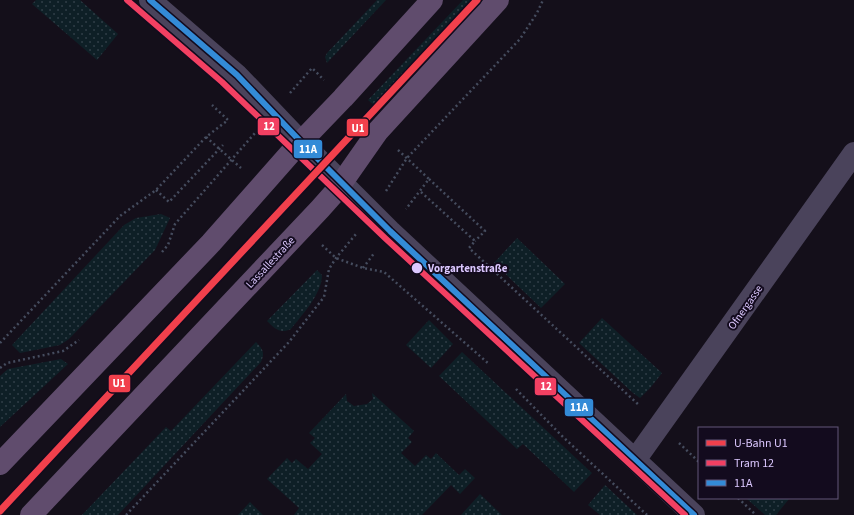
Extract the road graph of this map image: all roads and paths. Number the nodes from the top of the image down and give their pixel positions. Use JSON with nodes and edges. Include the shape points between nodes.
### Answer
{"nodes":[{"id":1,"x":150,"y":0,"type":"edge"},
{"id":2,"x":432,"y":0,"type":"edge"},
{"id":3,"x":498,"y":0,"type":"edge"},
{"id":4,"x":543,"y":0,"type":"edge"},
{"id":5,"x":212,"y":105,"type":"dead end"},
{"id":6,"x":206,"y":137,"type":"junction"},
{"id":7,"x":301,"y":142,"type":"junction"},
{"id":8,"x":223,"y":145,"type":"dead end"},
{"id":9,"x":854,"y":153,"type":"edge"},
{"id":10,"x":407,"y":158,"type":"junction"},
{"id":11,"x":419,"y":170,"type":"dead end"},
{"id":12,"x":429,"y":179,"type":"dead end"},
{"id":13,"x":341,"y":183,"type":"junction"},
{"id":14,"x":156,"y":190,"type":"junction"},
{"id":15,"x":421,"y":192,"type":"dead end"},
{"id":16,"x":372,"y":214,"type":"junction"},
{"id":17,"x":475,"y":241,"type":"junction"},
{"id":18,"x":158,"y":257,"type":"dead end"},
{"id":19,"x":82,"y":337,"type":"dead end"},
{"id":20,"x":0,"y":343,"type":"edge"},
{"id":21,"x":493,"y":367,"type":"dead end"},
{"id":22,"x":0,"y":368,"type":"edge"},
{"id":23,"x":514,"y":386,"type":"dead end"},
{"id":24,"x":660,"y":425,"type":"junction"},
{"id":25,"x":635,"y":460,"type":"junction"},
{"id":26,"x":698,"y":461,"type":"edge"},
{"id":27,"x":0,"y":464,"type":"edge"},
{"id":28,"x":739,"y":499,"type":"edge"},
{"id":29,"x":30,"y":515,"type":"edge"},
{"id":30,"x":126,"y":515,"type":"edge"},
{"id":31,"x":647,"y":515,"type":"edge"},
{"id":32,"x":694,"y":515,"type":"edge"},
{"id":33,"x":756,"y":515,"type":"edge"}],
"edges":[{"from":1,"to":7,"type":"street","via":[[237,75]]},
{"from":2,"to":7,"type":"main road"},
{"from":3,"to":13,"type":"main road","name":"Lassallestraße","via":[[378,131]]},
{"from":4,"to":10,"type":"path","via":[[520,39]]},
{"from":5,"to":6,"type":"path","via":[[228,120]]},
{"from":6,"to":14,"type":"path"},
{"from":6,"to":18,"type":"path","via":[[232,160],[175,224],[168,245]]},
{"from":7,"to":13,"type":"street"},
{"from":7,"to":27,"type":"main road","via":[[211,243]]},
{"from":8,"to":14,"type":"path","via":[[169,202]]},
{"from":9,"to":24,"type":"street","name":"Ofnergasse"},
{"from":10,"to":11,"type":"path"},
{"from":10,"to":16,"type":"path"},
{"from":12,"to":17,"type":"path","via":[[485,231]]},
{"from":13,"to":16,"type":"street"},
{"from":13,"to":29,"type":"main road","name":"Lassallestraße","via":[[320,209]]},
{"from":14,"to":20,"type":"path","via":[[120,216]]},
{"from":15,"to":17,"type":"path"},
{"from":16,"to":25,"type":"street"},
{"from":17,"to":24,"type":"path","via":[[469,248]]},
{"from":19,"to":22,"type":"path","via":[[63,351],[7,363]]},
{"from":21,"to":30,"type":"path","via":[[384,272],[363,268],[336,258],[329,269],[324,297],[288,342]]},
{"from":23,"to":31,"type":"path","via":[[562,436]]},
{"from":24,"to":25,"type":"street","name":"Ofnergasse"},
{"from":24,"to":26,"type":"path"},
{"from":25,"to":32,"type":"street"},
{"from":28,"to":33,"type":"path"}]}
